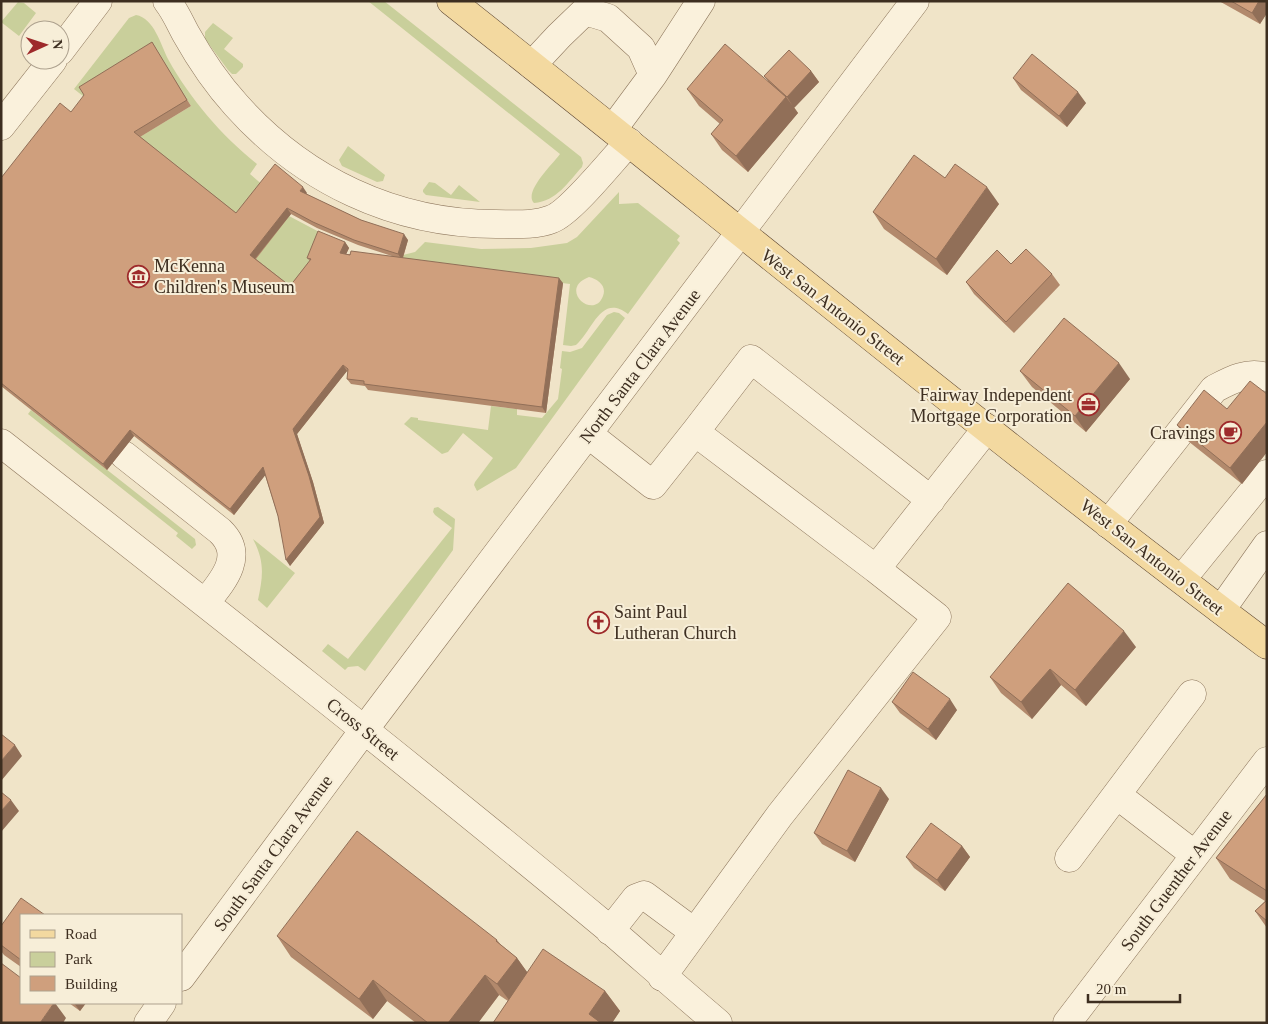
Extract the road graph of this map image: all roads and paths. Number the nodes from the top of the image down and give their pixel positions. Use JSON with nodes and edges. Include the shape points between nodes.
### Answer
{"nodes":[{"id":1,"x":98,"y":1,"type":"edge"},
{"id":2,"x":167,"y":1,"type":"edge"},
{"id":3,"x":451,"y":1,"type":"edge"},
{"id":4,"x":701,"y":1,"type":"edge"},
{"id":5,"x":915,"y":1,"type":"edge"},
{"id":6,"x":70,"y":38,"type":"edge"},
{"id":7,"x":532,"y":65,"type":"junction"},
{"id":8,"x":45,"y":70,"type":"edge"},
{"id":9,"x":653,"y":75,"type":"junction"},
{"id":10,"x":1,"y":126,"type":"edge"},
{"id":11,"x":621,"y":136,"type":"junction"},
{"id":12,"x":740,"y":233,"type":"junction"},
{"id":13,"x":1267,"y":376,"type":"edge"},
{"id":14,"x":987,"y":428,"type":"junction"},
{"id":15,"x":695,"y":432,"type":"junction"},
{"id":16,"x":588,"y":434,"type":"junction"},
{"id":17,"x":1,"y":443,"type":"edge"},
{"id":18,"x":124,"y":455,"type":"dead end"},
{"id":19,"x":1267,"y":474,"type":"edge"},
{"id":20,"x":931,"y":500,"type":"junction"},
{"id":21,"x":1108,"y":524,"type":"junction"},
{"id":22,"x":1267,"y":545,"type":"edge"},
{"id":23,"x":876,"y":569,"type":"junction"},
{"id":24,"x":1182,"y":579,"type":"junction"},
{"id":25,"x":205,"y":603,"type":"junction"},
{"id":26,"x":1221,"y":610,"type":"junction"},
{"id":27,"x":1267,"y":645,"type":"edge"},
{"id":28,"x":1192,"y":694,"type":"dead end"},
{"id":29,"x":364,"y":730,"type":"junction"},
{"id":30,"x":1267,"y":761,"type":"edge"},
{"id":31,"x":1117,"y":795,"type":"junction"},
{"id":32,"x":1195,"y":855,"type":"junction"},
{"id":33,"x":1069,"y":858,"type":"dead end"},
{"id":34,"x":610,"y":931,"type":"junction"},
{"id":35,"x":694,"y":932,"type":"junction"},
{"id":36,"x":182,"y":976,"type":"edge"},
{"id":37,"x":662,"y":977,"type":"junction"},
{"id":38,"x":161,"y":1004,"type":"edge"},
{"id":39,"x":148,"y":1023,"type":"edge"},
{"id":40,"x":718,"y":1023,"type":"edge"},
{"id":41,"x":1066,"y":1023,"type":"edge"}],
"edges":[{"from":1,"to":6,"type":"street"},
{"from":2,"to":11,"type":"street","via":[[210,72],[259,128],[320,176],[396,210],[483,224],[552,219],[566,210]]},
{"from":3,"to":7,"type":"main road","name":"West San Antonio Street"},
{"from":4,"to":9,"type":"street"},
{"from":5,"to":12,"type":"street","name":"North Santa Clara Avenue"},
{"from":7,"to":9,"type":"street","via":[[585,11],[608,18],[641,48]]},
{"from":7,"to":11,"type":"main road","name":"West San Antonio Street"},
{"from":8,"to":10,"type":"street"},
{"from":9,"to":11,"type":"street"},
{"from":11,"to":12,"type":"main road","name":"West San Antonio Street"},
{"from":12,"to":14,"type":"main road","name":"West San Antonio Street"},
{"from":12,"to":16,"type":"street","name":"North Santa Clara Avenue"},
{"from":13,"to":21,"type":"street","via":[[1236,377],[1214,389]]},
{"from":14,"to":20,"type":"street"},
{"from":14,"to":21,"type":"main road","name":"West San Antonio Street"},
{"from":15,"to":16,"type":"street","via":[[653,485]]},
{"from":15,"to":20,"type":"street","via":[[752,359]]},
{"from":15,"to":23,"type":"street"},
{"from":16,"to":29,"type":"street","name":"North Santa Clara Avenue"},
{"from":17,"to":25,"type":"street","name":"Cross Street"},
{"from":18,"to":25,"type":"street","via":[[220,531],[229,543],[231,559],[227,575]]},
{"from":19,"to":24,"type":"street"},
{"from":20,"to":23,"type":"street"},
{"from":21,"to":24,"type":"main road","name":"West San Antonio Street"},
{"from":22,"to":26,"type":"street"},
{"from":23,"to":35,"type":"street","via":[[936,618],[780,816]]},
{"from":24,"to":26,"type":"main road","name":"West San Antonio Street"},
{"from":25,"to":29,"type":"street","name":"Cross Street"},
{"from":26,"to":27,"type":"main road","name":"West San Antonio Street"},
{"from":28,"to":31,"type":"street"},
{"from":29,"to":34,"type":"street","name":"Cross Street"},
{"from":29,"to":36,"type":"street","name":"South Santa Clara Avenue"},
{"from":30,"to":32,"type":"street","name":"South Guenther Avenue"},
{"from":31,"to":32,"type":"street"},
{"from":31,"to":33,"type":"street"},
{"from":32,"to":41,"type":"street","name":"South Guenther Avenue"},
{"from":34,"to":35,"type":"street","via":[[636,898],[644,895]]},
{"from":34,"to":37,"type":"street","name":"Cross Street"},
{"from":35,"to":37,"type":"street"},
{"from":37,"to":40,"type":"street","name":"Cross Street"},
{"from":38,"to":39,"type":"street"}]}
